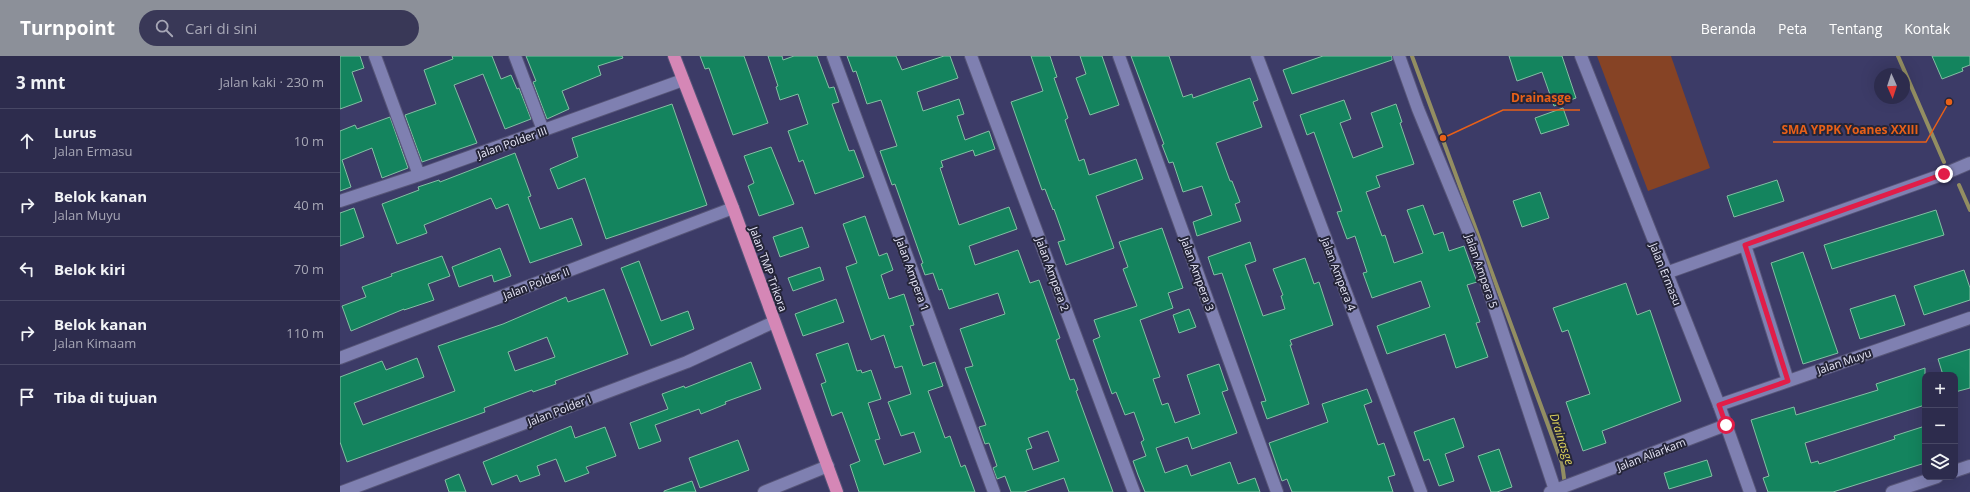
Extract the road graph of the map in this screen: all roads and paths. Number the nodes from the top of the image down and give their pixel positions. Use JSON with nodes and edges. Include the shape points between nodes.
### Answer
{"nodes":[{"id":1,"x":375,"y":56,"type":"edge"},
{"id":2,"x":515,"y":56,"type":"edge"},
{"id":3,"x":674,"y":56,"type":"edge"},
{"id":4,"x":833,"y":56,"type":"edge"},
{"id":5,"x":971,"y":56,"type":"edge"},
{"id":6,"x":1119,"y":56,"type":"edge"},
{"id":7,"x":1257,"y":56,"type":"edge"},
{"id":8,"x":1399,"y":56,"type":"edge"},
{"id":9,"x":1581,"y":56,"type":"edge"},
{"id":10,"x":683,"y":80,"type":"junction"},
{"id":11,"x":543,"y":130,"type":"junction"},
{"id":12,"x":1970,"y":163,"type":"edge"},
{"id":13,"x":420,"y":175,"type":"junction"},
{"id":14,"x":340,"y":201,"type":"edge"},
{"id":15,"x":733,"y":208,"type":"junction"},
{"id":16,"x":1745,"y":245,"type":"junction"},
{"id":17,"x":1666,"y":273,"type":"junction"},
{"id":18,"x":1970,"y":318,"type":"edge"},
{"id":19,"x":774,"y":322,"type":"junction"},
{"id":20,"x":340,"y":358,"type":"edge"},
{"id":21,"x":1788,"y":381,"type":"junction"},
{"id":22,"x":1719,"y":405,"type":"junction"},
{"id":23,"x":1726,"y":425,"type":"junction"},
{"id":24,"x":828,"y":466,"type":"junction"},
{"id":25,"x":1970,"y":466,"type":"edge"},
{"id":26,"x":1958,"y":470,"type":"edge"},
{"id":27,"x":1928,"y":480,"type":"edge"},
{"id":28,"x":1556,"y":490,"type":"edge"},
{"id":29,"x":342,"y":492,"type":"edge"},
{"id":30,"x":764,"y":492,"type":"edge"},
{"id":31,"x":837,"y":492,"type":"edge"},
{"id":32,"x":994,"y":492,"type":"edge"},
{"id":33,"x":1134,"y":492,"type":"edge"},
{"id":34,"x":1277,"y":492,"type":"edge"},
{"id":35,"x":1421,"y":492,"type":"edge"},
{"id":36,"x":1750,"y":492,"type":"edge"},
{"id":37,"x":1892,"y":492,"type":"edge"}],
"edges":[{"from":1,"to":13,"type":"street"},
{"from":2,"to":11,"type":"street"},
{"from":3,"to":10,"type":"highway","name":"Jalan TMP Trikora"},
{"from":4,"to":32,"type":"street","name":"Jalan Ampera 1"},
{"from":5,"to":33,"type":"street","name":"Jalan Ampera 2"},
{"from":6,"to":34,"type":"street","name":"Jalan Ampera 3"},
{"from":7,"to":35,"type":"street","name":"Jalan Ampera 4"},
{"from":8,"to":28,"type":"street","name":"Jalan Ampera 5","via":[[1473,243]]},
{"from":9,"to":17,"type":"street","name":"Jalan Ermasu"},
{"from":10,"to":11,"type":"street","name":"Jalan Polder III"},
{"from":10,"to":15,"type":"highway","name":"Jalan TMP Trikora"},
{"from":11,"to":13,"type":"street","name":"Jalan Polder III"},
{"from":12,"to":16,"type":"street"},
{"from":13,"to":14,"type":"street","name":"Jalan Polder III"},
{"from":15,"to":19,"type":"highway","name":"Jalan TMP Trikora"},
{"from":15,"to":20,"type":"street","name":"Jalan Polder II"},
{"from":16,"to":17,"type":"street"},
{"from":16,"to":21,"type":"street"},
{"from":17,"to":22,"type":"street","name":"Jalan Ermasu"},
{"from":18,"to":21,"type":"street","name":"Jalan Muyu"},
{"from":19,"to":24,"type":"highway","name":"Jalan TMP Trikora"},
{"from":19,"to":29,"type":"street","name":"Jalan Polder I","via":[[687,362]]},
{"from":21,"to":22,"type":"street","name":"Jalan Muyu"},
{"from":22,"to":23,"type":"street","name":"Jalan Ermasu"},
{"from":23,"to":28,"type":"street","name":"Jalan Aliarkam"},
{"from":23,"to":36,"type":"street","name":"Jalan Ermasu"},
{"from":24,"to":30,"type":"street"},
{"from":24,"to":31,"type":"highway","name":"Jalan TMP Trikora"},
{"from":25,"to":26,"type":"street"},
{"from":27,"to":37,"type":"street"}]}
